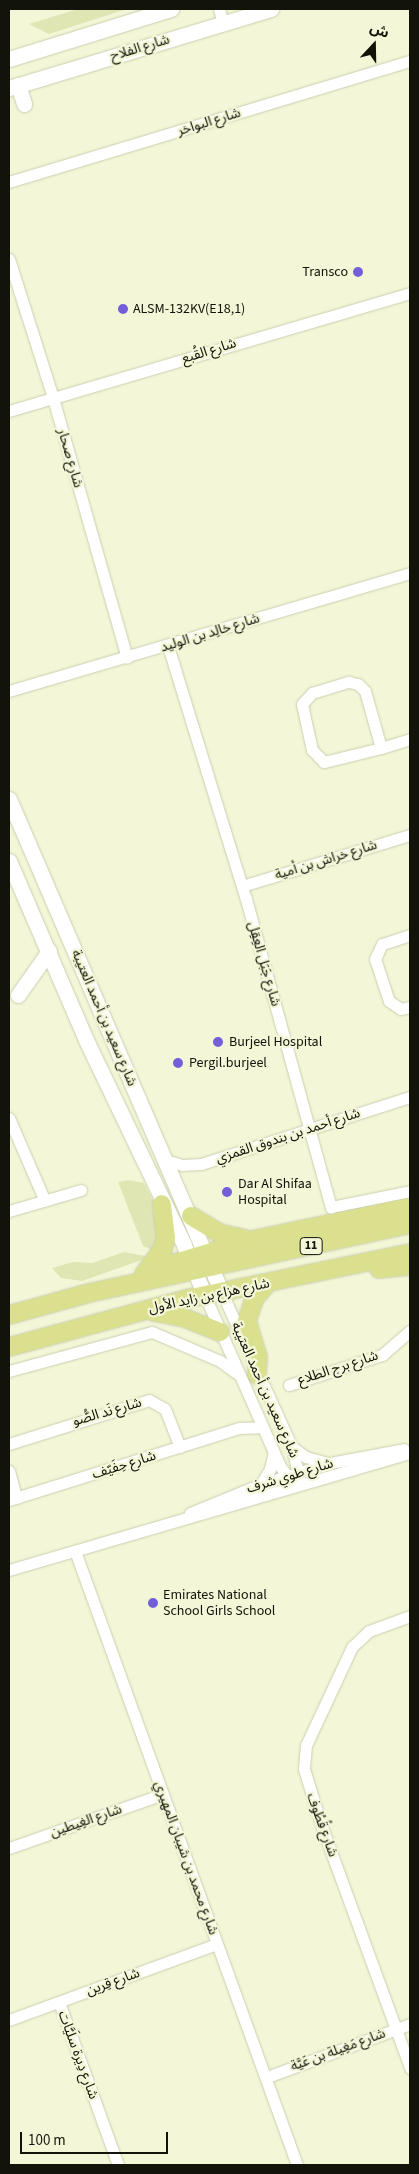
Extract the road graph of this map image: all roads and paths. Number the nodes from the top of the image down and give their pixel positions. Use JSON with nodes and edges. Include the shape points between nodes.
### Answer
{"nodes":[{"id":1,"x":172,"y":9,"type":"edge"},
{"id":2,"x":271,"y":9,"type":"edge"},
{"id":3,"x":247,"y":12,"type":"edge"},
{"id":4,"x":221,"y":16,"type":"edge"},
{"id":5,"x":9,"y":59,"type":"edge"},
{"id":6,"x":410,"y":61,"type":"edge"},
{"id":7,"x":13,"y":86,"type":"edge"},
{"id":8,"x":24,"y":104,"type":"dead end"},
{"id":9,"x":9,"y":182,"type":"edge"},
{"id":10,"x":9,"y":259,"type":"edge"},
{"id":11,"x":410,"y":292,"type":"edge"},
{"id":12,"x":53,"y":398,"type":"junction"},
{"id":13,"x":9,"y":411,"type":"edge"},
{"id":14,"x":410,"y":573,"type":"edge"},
{"id":15,"x":168,"y":646,"type":"junction"},
{"id":16,"x":127,"y":658,"type":"junction"},
{"id":17,"x":9,"y":691,"type":"edge"},
{"id":18,"x":410,"y":739,"type":"edge"},
{"id":19,"x":381,"y":748,"type":"junction"},
{"id":20,"x":9,"y":800,"type":"edge"},
{"id":21,"x":409,"y":839,"type":"edge"},
{"id":22,"x":9,"y":860,"type":"edge"},
{"id":23,"x":242,"y":886,"type":"junction"},
{"id":24,"x":410,"y":935,"type":"edge"},
{"id":25,"x":48,"y":951,"type":"junction"},
{"id":26,"x":18,"y":995,"type":"dead end"},
{"id":27,"x":410,"y":1007,"type":"edge"},
{"id":28,"x":410,"y":1097,"type":"edge"},
{"id":29,"x":9,"y":1118,"type":"edge"},
{"id":30,"x":310,"y":1127,"type":"junction"},
{"id":31,"x":165,"y":1160,"type":"junction"},
{"id":32,"x":82,"y":1190,"type":"dead end"},
{"id":33,"x":410,"y":1191,"type":"edge"},
{"id":34,"x":45,"y":1201,"type":"junction"},
{"id":35,"x":162,"y":1204,"type":"junction"},
{"id":36,"x":410,"y":1206,"type":"edge"},
{"id":37,"x":9,"y":1211,"type":"edge"},
{"id":38,"x":191,"y":1216,"type":"junction"},
{"id":39,"x":410,"y":1224,"type":"edge"},
{"id":40,"x":252,"y":1240,"type":"junction"},
{"id":41,"x":410,"y":1253,"type":"edge"},
{"id":42,"x":209,"y":1260,"type":"junction"},
{"id":43,"x":191,"y":1264,"type":"junction"},
{"id":44,"x":354,"y":1264,"type":"junction"},
{"id":45,"x":410,"y":1266,"type":"edge"},
{"id":46,"x":144,"y":1274,"type":"junction"},
{"id":47,"x":267,"y":1284,"type":"junction"},
{"id":48,"x":89,"y":1293,"type":"junction"},
{"id":49,"x":222,"y":1293,"type":"junction"},
{"id":50,"x":204,"y":1296,"type":"junction"},
{"id":51,"x":140,"y":1311,"type":"junction"},
{"id":52,"x":9,"y":1315,"type":"edge"},
{"id":53,"x":410,"y":1331,"type":"edge"},
{"id":54,"x":220,"y":1332,"type":"junction"},
{"id":55,"x":9,"y":1347,"type":"edge"},
{"id":56,"x":9,"y":1371,"type":"edge"},
{"id":57,"x":238,"y":1374,"type":"junction"},
{"id":58,"x":257,"y":1375,"type":"junction"},
{"id":59,"x":288,"y":1385,"type":"dead end"},
{"id":60,"x":252,"y":1405,"type":"junction"},
{"id":61,"x":262,"y":1427,"type":"junction"},
{"id":62,"x":239,"y":1428,"type":"junction"},
{"id":63,"x":9,"y":1444,"type":"edge"},
{"id":64,"x":180,"y":1447,"type":"junction"},
{"id":65,"x":292,"y":1447,"type":"junction"},
{"id":66,"x":410,"y":1447,"type":"edge"},
{"id":67,"x":274,"y":1452,"type":"junction"},
{"id":68,"x":410,"y":1453,"type":"edge"},
{"id":69,"x":330,"y":1463,"type":"junction"},
{"id":70,"x":9,"y":1471,"type":"edge"},
{"id":71,"x":299,"y":1472,"type":"junction"},
{"id":72,"x":286,"y":1476,"type":"junction"},
{"id":73,"x":261,"y":1484,"type":"junction"},
{"id":74,"x":297,"y":1486,"type":"junction"},
{"id":75,"x":12,"y":1499,"type":"edge"},
{"id":76,"x":176,"y":1520,"type":"junction"},
{"id":77,"x":75,"y":1551,"type":"junction"},
{"id":78,"x":9,"y":1570,"type":"edge"},
{"id":79,"x":410,"y":1616,"type":"edge"},
{"id":80,"x":163,"y":1794,"type":"junction"},
{"id":81,"x":9,"y":1848,"type":"edge"},
{"id":82,"x":217,"y":1944,"type":"junction"},
{"id":83,"x":59,"y":2002,"type":"junction"},
{"id":84,"x":9,"y":2020,"type":"edge"},
{"id":85,"x":410,"y":2024,"type":"edge"},
{"id":86,"x":396,"y":2030,"type":"junction"},
{"id":87,"x":410,"y":2068,"type":"edge"},
{"id":88,"x":267,"y":2076,"type":"junction"},
{"id":89,"x":118,"y":2165,"type":"edge"},
{"id":90,"x":297,"y":2165,"type":"edge"}],
"edges":[{"from":1,"to":5,"type":"main road","name":"شارع الفلاح"},
{"from":2,"to":3,"type":"main road","name":"شارع الفلاح"},
{"from":3,"to":4,"type":"main road","name":"شارع الفلاح"},
{"from":4,"to":7,"type":"main road","name":"شارع الفلاح"},
{"from":6,"to":9,"type":"street","name":"شارع البواخر"},
{"from":7,"to":8,"type":"main road"},
{"from":10,"to":12,"type":"street","name":"شارع صحار"},
{"from":11,"to":12,"type":"street","name":"شارع القُبع"},
{"from":12,"to":13,"type":"street","name":"شارع القُبع"},
{"from":12,"to":16,"type":"street","name":"شارع صحار"},
{"from":14,"to":15,"type":"street","name":"شارع خالِد بن الوليد"},
{"from":15,"to":16,"type":"street","name":"شارع خالِد بن الوليد"},
{"from":15,"to":23,"type":"street","name":"شارع جَبَل العِقِل"},
{"from":16,"to":17,"type":"street","name":"شارع خالِد بن الوليد"},
{"from":18,"to":19,"type":"street"},
{"from":19,"to":19,"type":"street","via":[[330,763],[318,760],[302,714],[304,699],[337,685],[358,684],[365,690]]},
{"from":20,"to":31,"type":"main road","name":"شارع سعيد بن أحمد العتيبة"},
{"from":21,"to":23,"type":"street","name":"شارع خراش بن أمية"},
{"from":22,"to":25,"type":"main road","name":"شارع سعيد بن أحمد العتيبة"},
{"from":23,"to":30,"type":"street","name":"شارع جَبَل العِقِل"},
{"from":24,"to":27,"type":"street","via":[[382,944],[375,959],[389,1001],[401,1009]]},
{"from":25,"to":26,"type":"main road"},
{"from":25,"to":35,"type":"main road","name":"شارع سعيد بن أحمد العتيبة"},
{"from":28,"to":30,"type":"street","name":"شارع أحمد بن بندوق القمزي"},
{"from":29,"to":34,"type":"street"},
{"from":30,"to":31,"type":"street","name":"شارع أحمد بن بندوق القمزي","via":[[201,1164],[182,1165]]},
{"from":30,"to":33,"type":"street","name":"شارع جَبَل العِقِل","via":[[331,1207]]},
{"from":31,"to":38,"type":"main road","name":"شارع سعيد بن أحمد العتيبة"},
{"from":32,"to":34,"type":"street"},
{"from":34,"to":37,"type":"street"},
{"from":35,"to":43,"type":"main road","name":"شارع سعيد بن أحمد العتيبة"},
{"from":35,"to":46,"type":"main road","via":[[166,1238],[159,1256]]},
{"from":36,"to":40,"type":"main road"},
{"from":38,"to":40,"type":"main road","via":[[219,1233]]},
{"from":38,"to":42,"type":"main road","name":"شارع سعيد بن أحمد العتيبة"},
{"from":39,"to":42,"type":"main road","name":"شارع هزاع بن زايد الأول","number":"11"},
{"from":40,"to":42,"type":"main road"},
{"from":41,"to":44,"type":"main road","name":"شارع هزاع بن زايد الأول","number":"11"},
{"from":42,"to":43,"type":"main road","name":"شارع هزاع بن زايد الأول","number":"11"},
{"from":42,"to":49,"type":"main road","name":"شارع سعيد بن أحمد العتيبة"},
{"from":43,"to":46,"type":"main road"},
{"from":43,"to":48,"type":"main road","name":"شارع هزاع بن زايد الأول","number":"11"},
{"from":43,"to":50,"type":"main road","name":"شارع سعيد بن أحمد العتيبة"},
{"from":44,"to":45,"type":"main road","via":[[378,1269]]},
{"from":44,"to":47,"type":"main road","name":"شارع هزاع بن زايد الأول","number":"11"},
{"from":46,"to":48,"type":"main road"},
{"from":47,"to":49,"type":"main road","name":"شارع هزاع بن زايد الأول","number":"11"},
{"from":47,"to":58,"type":"main road","via":[[254,1299],[248,1320],[258,1357]]},
{"from":48,"to":52,"type":"main road","name":"شارع هزاع بن زايد الأول","number":"11"},
{"from":49,"to":50,"type":"main road","name":"شارع هزاع بن زايد الأول","number":"11"},
{"from":49,"to":58,"type":"street","name":"شارع سعيد بن أحمد العتيبة"},
{"from":50,"to":51,"type":"main road","name":"شارع هزاع بن زايد الأول","number":"11"},
{"from":50,"to":54,"type":"street","name":"شارع سعيد بن أحمد العتيبة"},
{"from":51,"to":54,"type":"main road","via":[[182,1317]]},
{"from":51,"to":55,"type":"main road","name":"شارع هزاع بن زايد الأول","number":"11"},
{"from":53,"to":59,"type":"street","name":"شارع برج الطلاع","via":[[382,1355]]},
{"from":54,"to":57,"type":"street","name":"شارع سعيد بن أحمد العتيبة"},
{"from":56,"to":57,"type":"street","via":[[152,1332],[220,1361]]},
{"from":57,"to":60,"type":"street","name":"شارع سعيد بن أحمد العتيبة"},
{"from":58,"to":65,"type":"street","name":"شارع سعيد بن أحمد العتيبة"},
{"from":60,"to":61,"type":"street","name":"شارع سعيد بن أحمد العتيبة"},
{"from":60,"to":62,"type":"street"},
{"from":61,"to":62,"type":"street","name":"شارع حِفَيّف"},
{"from":61,"to":67,"type":"street","name":"شارع سعيد بن أحمد العتيبة"},
{"from":62,"to":64,"type":"street","name":"شارع حِفَيّف"},
{"from":63,"to":64,"type":"street","name":"شارع نَد الصُّو","via":[[143,1400],[155,1402],[165,1409]]},
{"from":64,"to":75,"type":"street","name":"شارع حِفَيّف"},
{"from":65,"to":69,"type":"street","via":[[314,1460]]},
{"from":65,"to":71,"type":"street","name":"شارع سعيد بن أحمد العتيبة"},
{"from":66,"to":69,"type":"street","name":"شارع طوي شرف"},
{"from":67,"to":72,"type":"street","name":"شارع سعيد بن أحمد العتيبة"},
{"from":67,"to":73,"type":"street","via":[[270,1469]]},
{"from":68,"to":74,"type":"street","name":"شارع طوي شرف"},
{"from":69,"to":71,"type":"street","name":"شارع طوي شرف"},
{"from":70,"to":75,"type":"street"},
{"from":71,"to":72,"type":"street","name":"شارع طوي شرف"},
{"from":71,"to":74,"type":"street","name":"شارع سعيد بن أحمد العتيبة"},
{"from":72,"to":73,"type":"street","name":"شارع طوي شرف"},
{"from":72,"to":74,"type":"street","name":"شارع سعيد بن أحمد العتيبة"},
{"from":73,"to":76,"type":"street","name":"شارع طوي شرف","via":[[214,1501]]},
{"from":74,"to":76,"type":"street","name":"شارع طوي شرف"},
{"from":76,"to":77,"type":"street","name":"شارع طوي شرف"},
{"from":77,"to":78,"type":"street","name":"شارع طوي شرف"},
{"from":77,"to":80,"type":"street","name":"شارع محمد بن شيبان المهيري"},
{"from":79,"to":86,"type":"street","name":"شارع قُطُوف","via":[[369,1631],[352,1647],[311,1734],[304,1757],[306,1781]]},
{"from":80,"to":81,"type":"street","name":"شارع الغِيطين"},
{"from":80,"to":82,"type":"street","name":"شارع محمد بن شيبان المهيري"},
{"from":82,"to":83,"type":"street","name":"شارع قِرين"},
{"from":82,"to":88,"type":"street","name":"شارع محمد بن شيبان المهيري"},
{"from":83,"to":84,"type":"street","name":"شارع قِرين"},
{"from":83,"to":89,"type":"street","name":"شارع دِيرة سلَيَّات"},
{"from":85,"to":86,"type":"street","name":"شارع مَغِيلة بن عَيَّة"},
{"from":86,"to":87,"type":"street","name":"شارع قُطُوف"},
{"from":86,"to":88,"type":"street","name":"شارع مَغِيلة بن عَيَّة"},
{"from":88,"to":90,"type":"street","name":"شارع محمد بن شيبان المهيري"}]}
